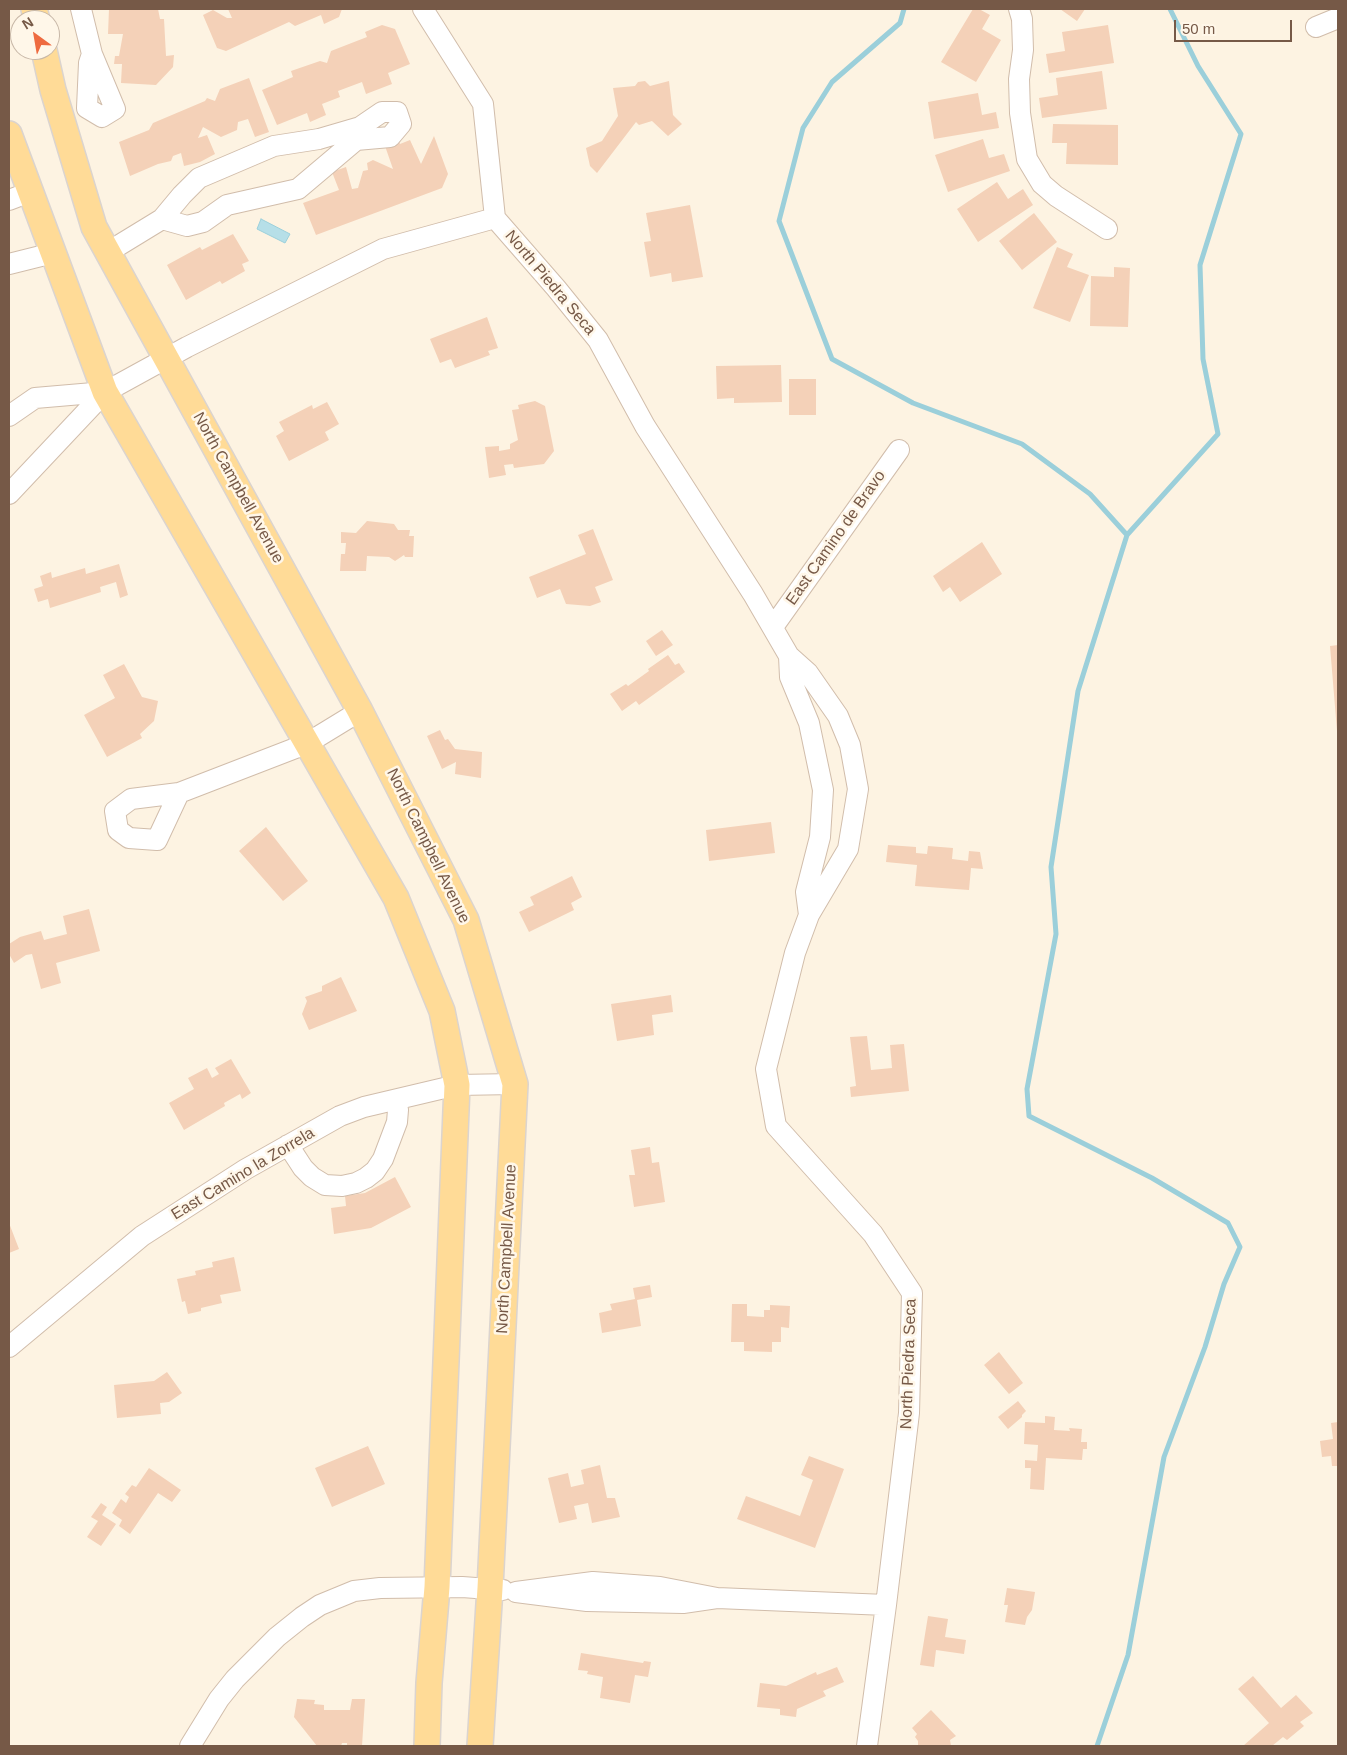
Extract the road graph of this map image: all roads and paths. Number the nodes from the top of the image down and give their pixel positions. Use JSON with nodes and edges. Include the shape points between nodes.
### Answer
{"nodes":[{"id":1,"x":81,"y":9,"type":"edge"},
{"id":2,"x":1019,"y":9,"type":"edge"},
{"id":3,"x":427,"y":10,"type":"edge"},
{"id":4,"x":1338,"y":18,"type":"edge"},
{"id":5,"x":1316,"y":27,"type":"dead end"},
{"id":6,"x":92,"y":54,"type":"dead end"},
{"id":7,"x":46,"y":60,"type":"edge"},
{"id":8,"x":9,"y":134,"type":"edge"},
{"id":9,"x":19,"y":196,"type":"edge"},
{"id":10,"x":495,"y":218,"type":"junction"},
{"id":11,"x":162,"y":219,"type":"junction"},
{"id":12,"x":1107,"y":229,"type":"dead end"},
{"id":13,"x":108,"y":252,"type":"junction"},
{"id":14,"x":53,"y":253,"type":"junction"},
{"id":15,"x":9,"y":264,"type":"edge"},
{"id":16,"x":166,"y":358,"type":"junction"},
{"id":17,"x":105,"y":392,"type":"junction"},
{"id":18,"x":9,"y":416,"type":"edge"},
{"id":19,"x":899,"y":450,"type":"dead end"},
{"id":20,"x":9,"y":494,"type":"edge"},
{"id":21,"x":773,"y":627,"type":"junction"},
{"id":22,"x":789,"y":656,"type":"junction"},
{"id":23,"x":360,"y":711,"type":"junction"},
{"id":24,"x":306,"y":744,"type":"junction"},
{"id":25,"x":180,"y":793,"type":"dead end"},
{"id":26,"x":809,"y":915,"type":"junction"},
{"id":27,"x":515,"y":1084,"type":"junction"},
{"id":28,"x":457,"y":1085,"type":"junction"},
{"id":29,"x":396,"y":1100,"type":"junction"},
{"id":30,"x":288,"y":1145,"type":"junction"},
{"id":31,"x":9,"y":1347,"type":"edge"},
{"id":32,"x":436,"y":1587,"type":"junction"},
{"id":33,"x":490,"y":1588,"type":"junction"},
{"id":34,"x":886,"y":1605,"type":"junction"},
{"id":35,"x":190,"y":1746,"type":"edge"},
{"id":36,"x":427,"y":1746,"type":"edge"},
{"id":37,"x":480,"y":1746,"type":"edge"},
{"id":38,"x":867,"y":1746,"type":"edge"}],
"edges":[{"from":1,"to":6,"type":"street"},
{"from":2,"to":12,"type":"street","via":[[1023,50],[1019,79],[1020,113],[1026,159],[1042,184]]},
{"from":3,"to":10,"type":"street","via":[[483,104]]},
{"from":4,"to":5,"type":"street"},
{"from":7,"to":13,"type":"main road","name":"North Campbell Avenue","via":[[52,90],[94,227]]},
{"from":8,"to":9,"type":"main road"},
{"from":9,"to":14,"type":"main road"},
{"from":10,"to":16,"type":"street","name":"North Piedra Seca","via":[[383,249]]},
{"from":10,"to":21,"type":"street","name":"North Piedra Seca","via":[[598,340],[645,426]]},
{"from":11,"to":11,"type":"street","via":[[187,226],[203,222],[227,205],[298,189],[356,140],[390,137],[401,124],[397,112],[382,112],[360,127],[319,139],[274,146],[199,178]]},
{"from":11,"to":13,"type":"street"},
{"from":13,"to":16,"type":"main road","name":"North Campbell Avenue"},
{"from":14,"to":15,"type":"street"},
{"from":14,"to":17,"type":"main road"},
{"from":16,"to":17,"type":"street","name":"North Piedra Seca"},
{"from":16,"to":23,"type":"main road","name":"North Campbell Avenue"},
{"from":17,"to":18,"type":"street","via":[[35,398]]},
{"from":17,"to":20,"type":"street"},
{"from":17,"to":24,"type":"main road"},
{"from":19,"to":21,"type":"street","name":"East Camino de Bravo"},
{"from":21,"to":22,"type":"street","name":"North Piedra Seca"},
{"from":22,"to":26,"type":"street","name":"North Piedra Seca","via":[[790,677],[809,723],[823,790],[820,837],[806,892]]},
{"from":22,"to":26,"type":"street","name":"North Piedra Seca","via":[[808,673],[838,716],[850,745],[858,789],[848,849]]},
{"from":23,"to":24,"type":"street"},
{"from":23,"to":27,"type":"main road","name":"North Campbell Avenue","via":[[466,920]]},
{"from":24,"to":25,"type":"street"},
{"from":24,"to":28,"type":"main road","via":[[396,898],[442,1011]]},
{"from":26,"to":34,"type":"street","name":"North Piedra Seca","via":[[795,953],[766,1069],[776,1126],[873,1234],[912,1293],[909,1413]]},
{"from":27,"to":28,"type":"street","name":"East Camino la Zorrela"},
{"from":27,"to":33,"type":"main road","name":"North Campbell Avenue"},
{"from":28,"to":29,"type":"street","name":"East Camino la Zorrela"},
{"from":28,"to":32,"type":"main road"},
{"from":29,"to":30,"type":"street","name":"East Camino la Zorrela","via":[[340,1116]]},
{"from":29,"to":30,"type":"street","via":[[397,1122],[383,1159],[375,1171],[356,1183],[325,1185],[303,1168]]},
{"from":30,"to":31,"type":"street","name":"East Camino la Zorrela","via":[[142,1236]]},
{"from":32,"to":33,"type":"street"},
{"from":32,"to":35,"type":"street","via":[[354,1591],[314,1608],[278,1637],[235,1680],[219,1699]]},
{"from":32,"to":36,"type":"main road"},
{"from":33,"to":34,"type":"street","via":[[516,1592],[593,1582],[660,1587],[717,1598]]},
{"from":33,"to":37,"type":"main road","name":"North Campbell Avenue"},
{"from":34,"to":38,"type":"street","name":"North Piedra Seca"}]}
